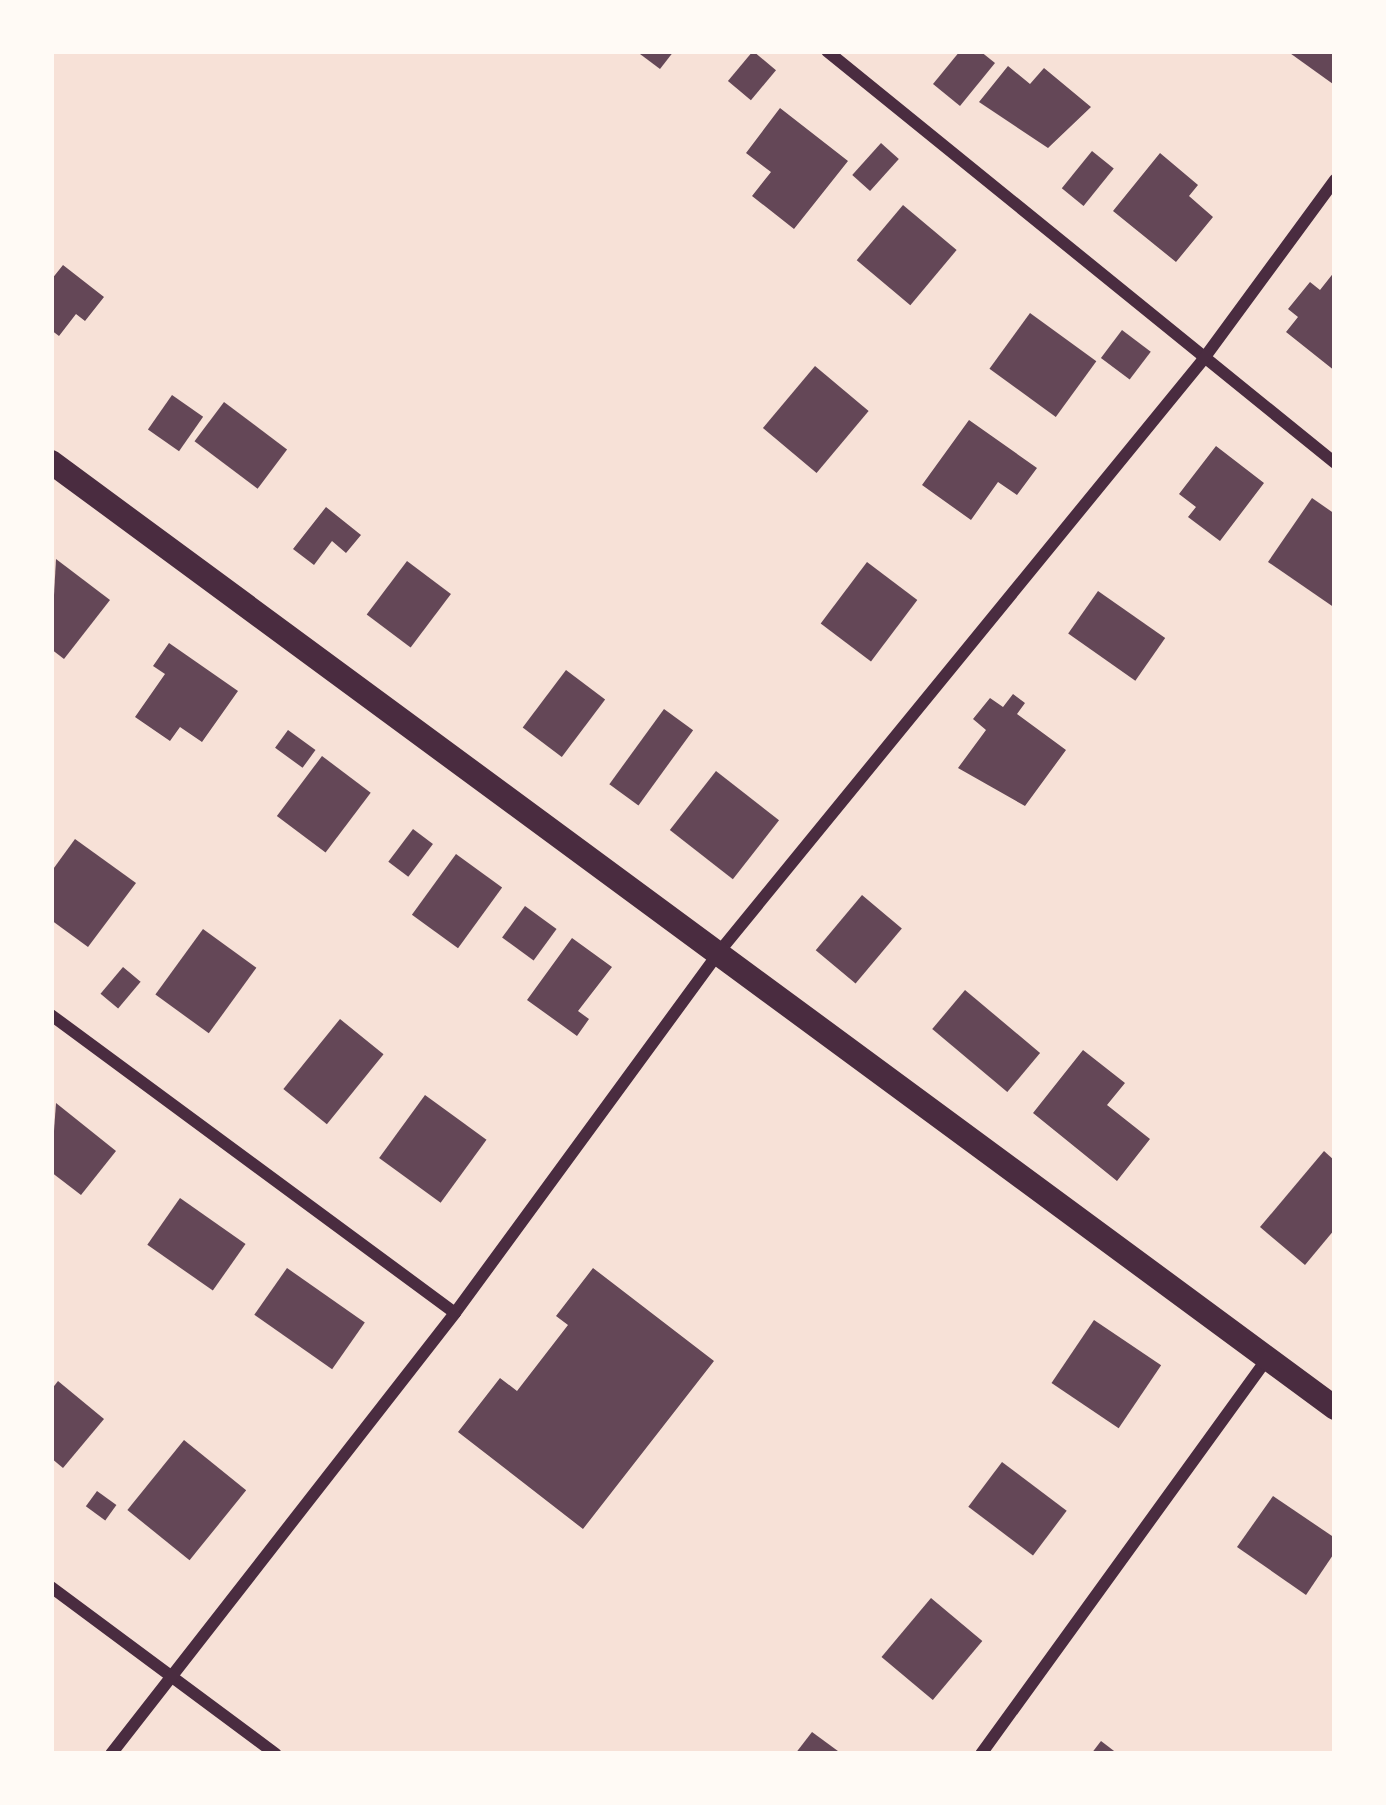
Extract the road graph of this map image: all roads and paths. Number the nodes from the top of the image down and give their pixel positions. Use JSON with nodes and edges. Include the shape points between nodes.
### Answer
{"nodes":[{"id":1,"x":826,"y":51,"type":"edge"},
{"id":2,"x":1335,"y":180,"type":"edge"},
{"id":3,"x":1202,"y":361,"type":"junction"},
{"id":4,"x":51,"y":462,"type":"edge"},
{"id":5,"x":1335,"y":463,"type":"edge"},
{"id":6,"x":719,"y":952,"type":"junction"},
{"id":7,"x":51,"y":1015,"type":"edge"},
{"id":8,"x":455,"y":1313,"type":"junction"},
{"id":9,"x":1268,"y":1357,"type":"junction"},
{"id":10,"x":1335,"y":1408,"type":"edge"},
{"id":11,"x":51,"y":1587,"type":"edge"},
{"id":12,"x":172,"y":1676,"type":"junction"},
{"id":13,"x":111,"y":1754,"type":"edge"},
{"id":14,"x":276,"y":1754,"type":"edge"},
{"id":15,"x":981,"y":1754,"type":"edge"}],
"edges":[{"from":1,"to":3,"type":"street"},
{"from":2,"to":3,"type":"street"},
{"from":3,"to":5,"type":"street"},
{"from":3,"to":6,"type":"street"},
{"from":4,"to":6,"type":"main road"},
{"from":6,"to":8,"type":"street"},
{"from":6,"to":9,"type":"main road"},
{"from":7,"to":8,"type":"street"},
{"from":8,"to":12,"type":"street"},
{"from":9,"to":10,"type":"main road"},
{"from":9,"to":15,"type":"street"},
{"from":11,"to":12,"type":"street"},
{"from":12,"to":13,"type":"street"},
{"from":12,"to":14,"type":"street"}]}
